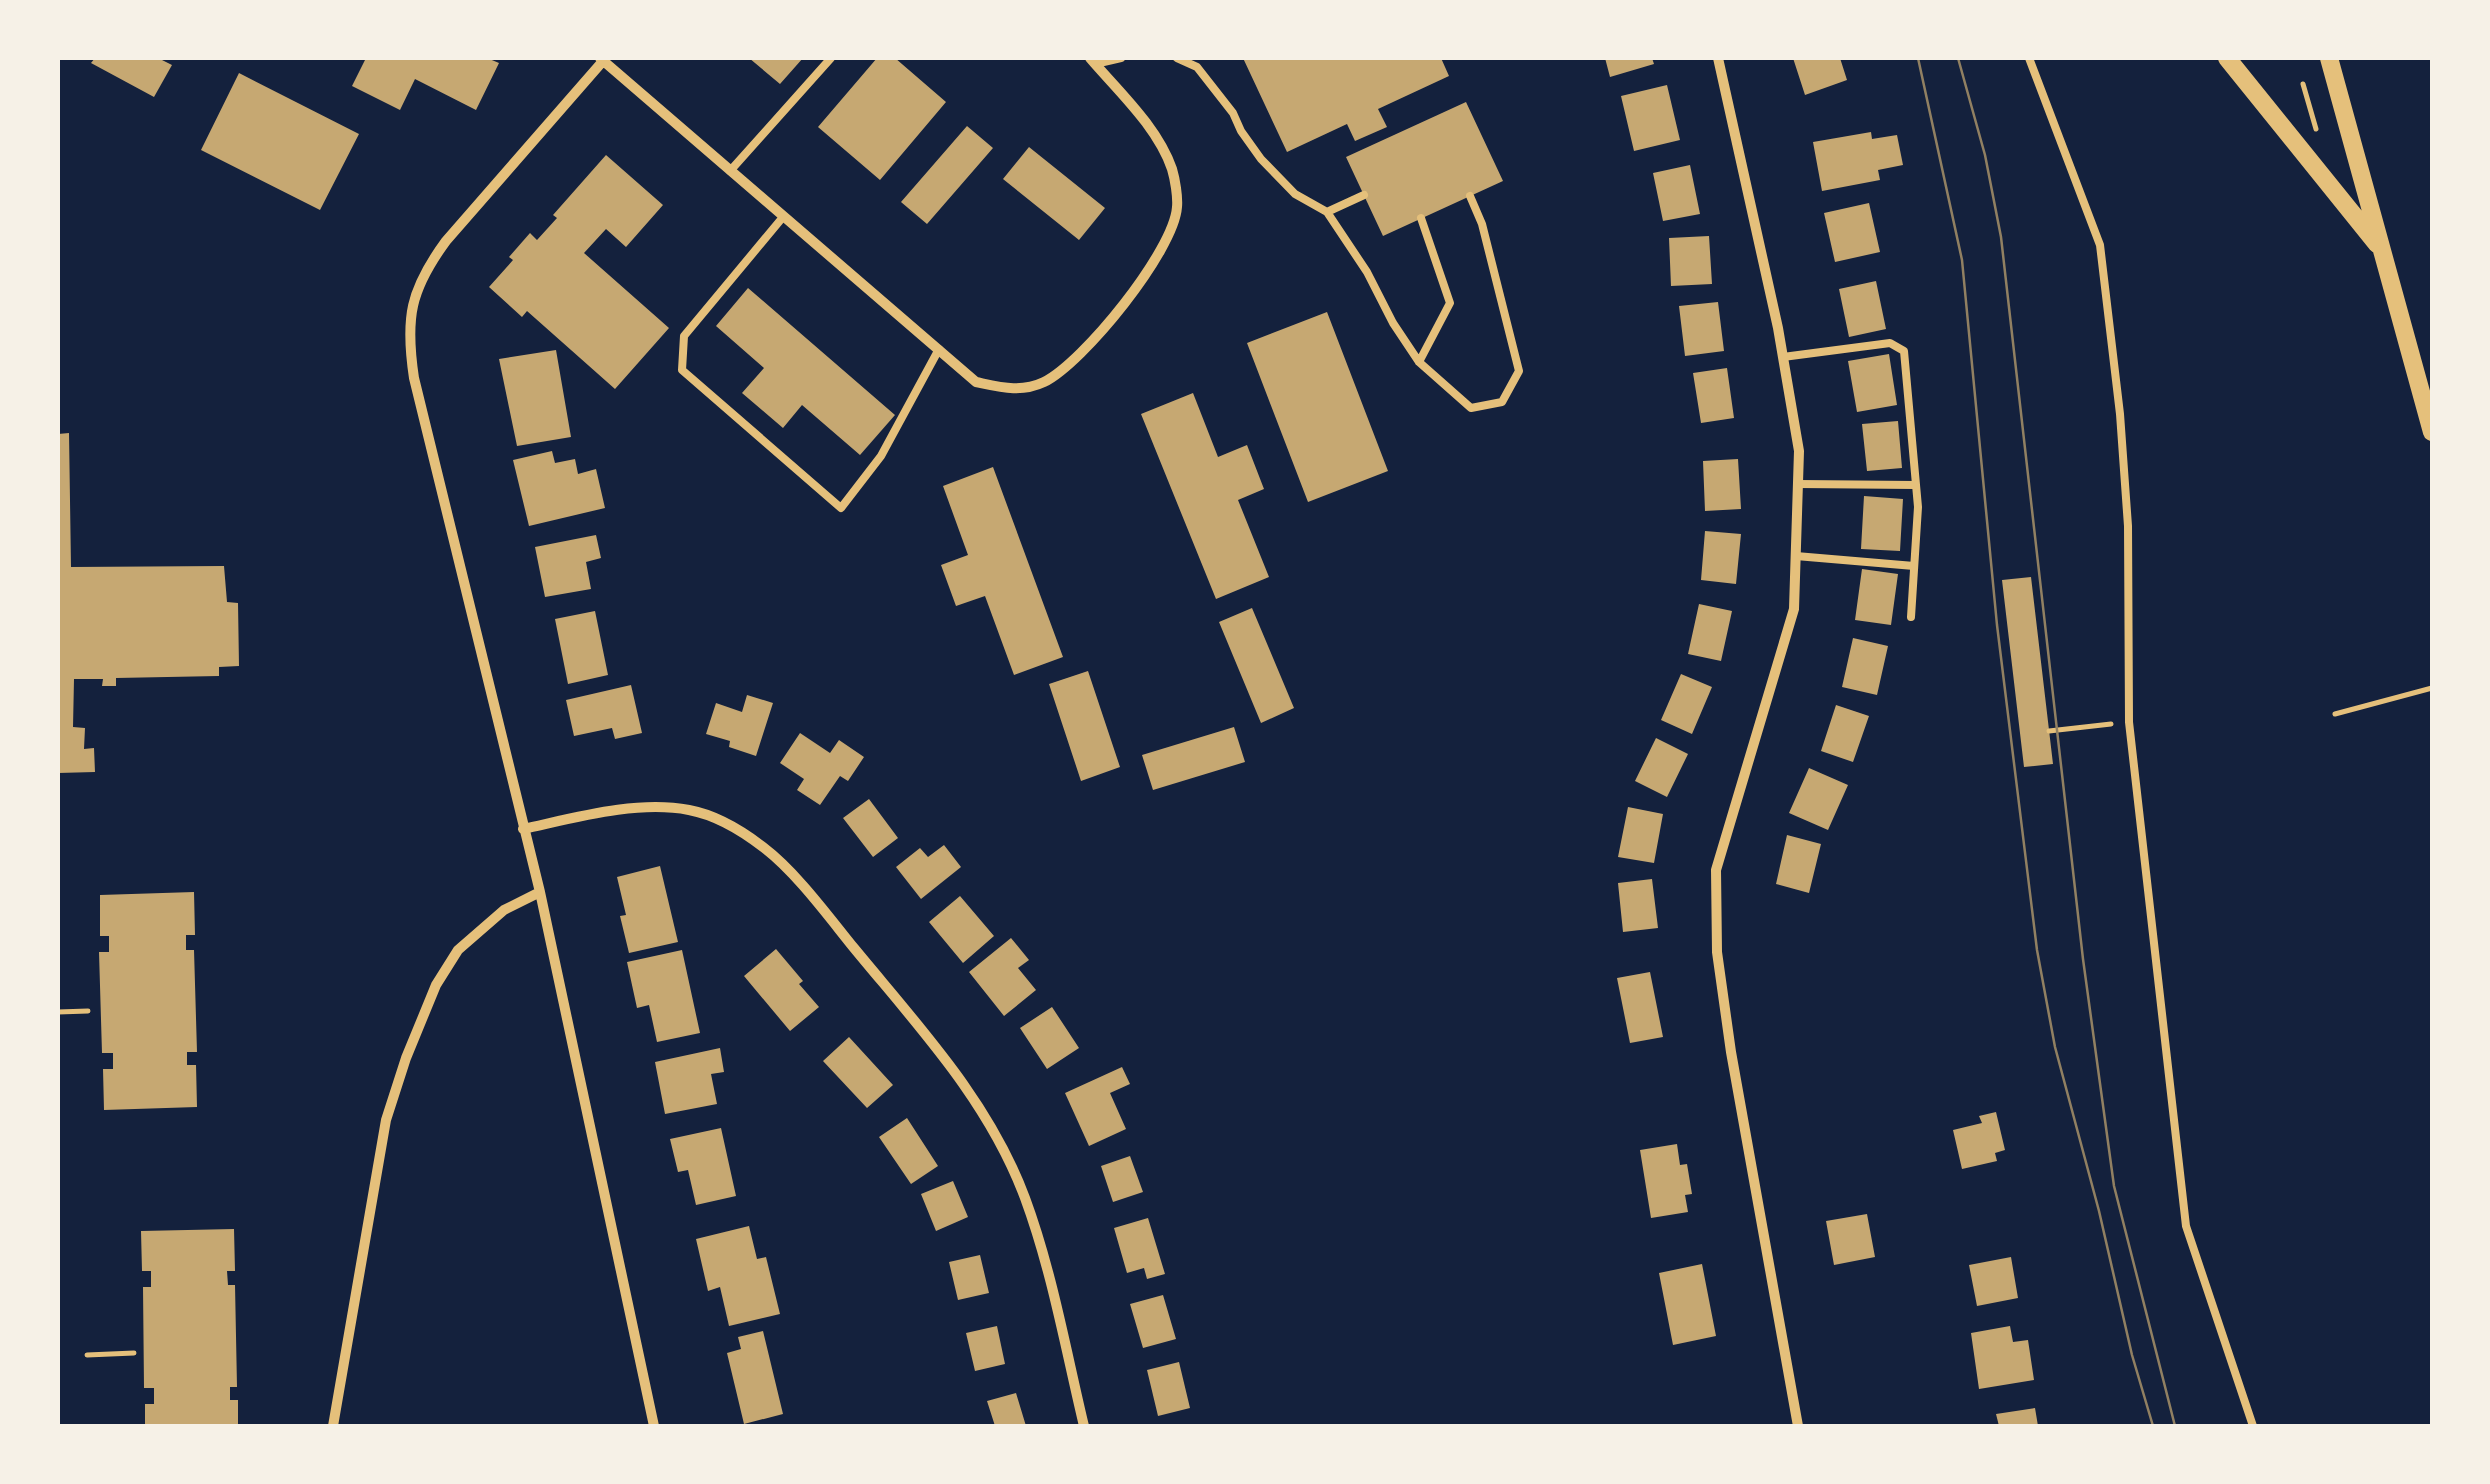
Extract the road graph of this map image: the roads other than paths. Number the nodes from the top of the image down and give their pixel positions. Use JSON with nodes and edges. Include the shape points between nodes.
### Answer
{"nodes":[{"id":1,"x":831,"y":58,"type":"edge"},
{"id":2,"x":1121,"y":58,"type":"edge"},
{"id":3,"x":1176,"y":58,"type":"edge"},
{"id":4,"x":1718,"y":58,"type":"edge"},
{"id":5,"x":2030,"y":58,"type":"edge"},
{"id":6,"x":2227,"y":58,"type":"edge"},
{"id":7,"x":2329,"y":58,"type":"edge"},
{"id":8,"x":601,"y":60,"type":"edge"},
{"id":9,"x":1092,"y":61,"type":"edge"},
{"id":10,"x":730,"y":171,"type":"junction"},
{"id":11,"x":1364,"y":195,"type":"dead end"},
{"id":12,"x":1470,"y":196,"type":"dead end"},
{"id":13,"x":1327,"y":212,"type":"junction"},
{"id":14,"x":782,"y":217,"type":"junction"},
{"id":15,"x":1421,"y":218,"type":"dead end"},
{"id":16,"x":2381,"y":248,"type":"junction"},
{"id":17,"x":939,"y":350,"type":"junction"},
{"id":18,"x":1783,"y":357,"type":"junction"},
{"id":19,"x":1419,"y":362,"type":"junction"},
{"id":20,"x":2432,"y":432,"type":"edge"},
{"id":21,"x":1798,"y":484,"type":"junction"},
{"id":22,"x":1916,"y":485,"type":"junction"},
{"id":23,"x":1796,"y":556,"type":"junction"},
{"id":24,"x":1914,"y":566,"type":"junction"},
{"id":25,"x":1911,"y":616,"type":"dead end"},
{"id":26,"x":523,"y":829,"type":"junction"},
{"id":27,"x":540,"y":892,"type":"junction"},
{"id":28,"x":333,"y":1426,"type":"edge"},
{"id":29,"x":654,"y":1426,"type":"edge"},
{"id":30,"x":1084,"y":1426,"type":"edge"},
{"id":31,"x":1798,"y":1426,"type":"edge"},
{"id":32,"x":2253,"y":1426,"type":"edge"}],
"edges":[{"from":1,"to":10,"type":"lane"},
{"from":2,"to":9,"type":"lane"},
{"from":3,"to":13,"type":"lane","via":[[1197,66],[1261,159],[1294,194]]},
{"from":4,"to":18,"type":"street"},
{"from":5,"to":32,"type":"lane","via":[[2100,245],[2128,526],[2129,722],[2186,1226]]},
{"from":6,"to":16,"type":"street"},
{"from":7,"to":16,"type":"street"},
{"from":8,"to":10,"type":"street"},
{"from":8,"to":26,"type":"street","via":[[446,241],[410,306],[414,378]]},
{"from":9,"to":17,"type":"street","via":[[1152,131],[1172,170],[1177,209],[1157,260],[1071,365],[1042,383],[1012,390],[976,382]]},
{"from":10,"to":14,"type":"street"},
{"from":11,"to":13,"type":"lane"},
{"from":12,"to":19,"type":"lane","via":[[1519,371],[1502,402],[1470,408]]},
{"from":13,"to":19,"type":"lane"},
{"from":14,"to":17,"type":"street"},
{"from":14,"to":17,"type":"lane","via":[[684,336],[682,370],[841,508],[881,456]]},
{"from":15,"to":19,"type":"lane","via":[[1450,303]]},
{"from":16,"to":20,"type":"street"},
{"from":18,"to":21,"type":"street"},
{"from":18,"to":22,"type":"lane","via":[[1890,343],[1904,352]]},
{"from":21,"to":22,"type":"lane"},
{"from":21,"to":23,"type":"street"},
{"from":22,"to":24,"type":"lane"},
{"from":23,"to":24,"type":"lane"},
{"from":23,"to":31,"type":"street","via":[[1794,609],[1716,870],[1731,1052]]},
{"from":24,"to":25,"type":"lane"},
{"from":26,"to":27,"type":"street"},
{"from":26,"to":30,"type":"street","via":[[640,808],[688,810],[727,822],[766,848],[962,1078],[999,1140],[1025,1199]]},
{"from":27,"to":28,"type":"street","via":[[504,910],[458,950],[406,1058],[386,1120]]},
{"from":27,"to":29,"type":"street"}]}
